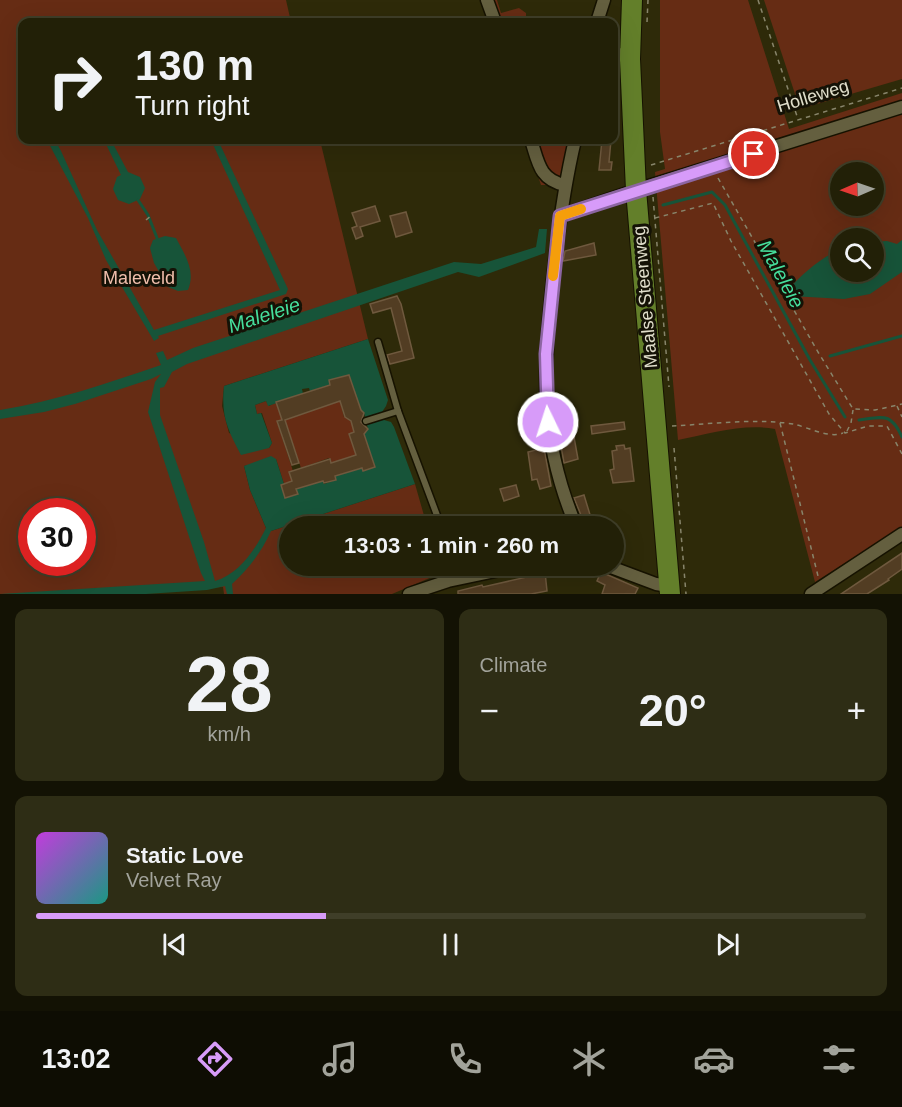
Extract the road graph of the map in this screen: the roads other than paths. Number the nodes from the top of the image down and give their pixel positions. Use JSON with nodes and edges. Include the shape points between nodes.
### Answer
{"nodes":[{"id":1,"x":487,"y":0,"type":"edge"},
{"id":2,"x":604,"y":0,"type":"edge"},
{"id":3,"x":632,"y":0,"type":"edge"},
{"id":4,"x":494,"y":18,"type":"edge"},
{"id":5,"x":598,"y":18,"type":"edge"},
{"id":6,"x":622,"y":55,"type":"edge"},
{"id":7,"x":902,"y":107,"type":"edge"},
{"id":8,"x":532,"y":144,"type":"edge"},
{"id":9,"x":575,"y":144,"type":"edge"},
{"id":10,"x":565,"y":185,"type":"junction"},
{"id":11,"x":644,"y":188,"type":"junction"},
{"id":12,"x":560,"y":216,"type":"junction"},
{"id":13,"x":378,"y":342,"type":"dead end"},
{"id":14,"x":398,"y":411,"type":"junction"},
{"id":15,"x":366,"y":421,"type":"dead end"},
{"id":16,"x":437,"y":516,"type":"edge"},
{"id":17,"x":573,"y":516,"type":"edge"},
{"id":18,"x":902,"y":534,"type":"edge"},
{"id":19,"x":624,"y":572,"type":"edge"},
{"id":20,"x":449,"y":576,"type":"edge"},
{"id":21,"x":675,"y":591,"type":"edge"},
{"id":22,"x":816,"y":591,"type":"edge"},
{"id":23,"x":409,"y":594,"type":"edge"}],
"edges":[{"from":1,"to":4,"type":"street"},
{"from":2,"to":5,"type":"street"},
{"from":3,"to":6,"type":"main road","name":"Maalse Steenweg"},
{"from":6,"to":11,"type":"main road","name":"Maalse Steenweg"},
{"from":7,"to":11,"type":"street","name":"Holleweg"},
{"from":8,"to":10,"type":"street","via":[[547,178]]},
{"from":9,"to":10,"type":"street"},
{"from":10,"to":12,"type":"street"},
{"from":11,"to":12,"type":"street","name":"Holleweg"},
{"from":11,"to":21,"type":"main road","name":"Maalse Steenweg"},
{"from":12,"to":17,"type":"street","via":[[546,354],[547,410],[554,461]]},
{"from":13,"to":14,"type":"lane"},
{"from":14,"to":15,"type":"lane"},
{"from":14,"to":16,"type":"lane"},
{"from":18,"to":22,"type":"street"},
{"from":19,"to":21,"type":"street"},
{"from":20,"to":23,"type":"street"}]}
